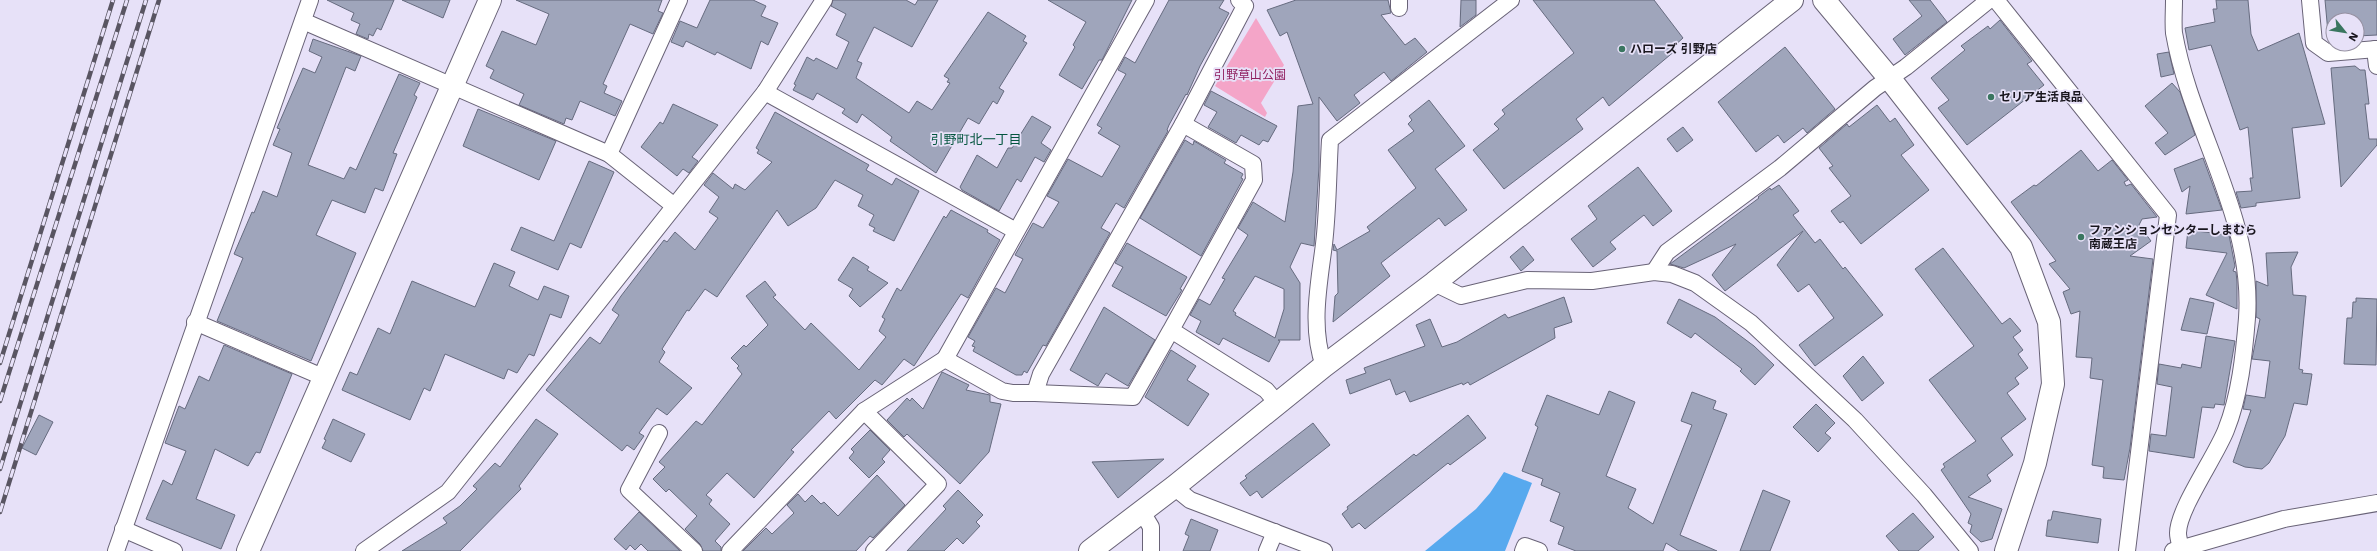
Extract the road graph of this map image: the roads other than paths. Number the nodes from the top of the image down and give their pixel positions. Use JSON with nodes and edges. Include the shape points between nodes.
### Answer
{"nodes":[{"id":1,"x":310,"y":0,"type":"edge"},
{"id":2,"x":490,"y":0,"type":"edge"},
{"id":3,"x":680,"y":0,"type":"edge"},
{"id":4,"x":824,"y":0,"type":"edge"},
{"id":5,"x":1146,"y":0,"type":"edge"},
{"id":6,"x":1509,"y":0,"type":"edge"},
{"id":7,"x":1792,"y":0,"type":"edge"},
{"id":8,"x":1824,"y":0,"type":"edge"},
{"id":9,"x":1989,"y":0,"type":"edge"},
{"id":10,"x":1996,"y":0,"type":"edge"},
{"id":11,"x":2174,"y":0,"type":"edge"},
{"id":12,"x":2310,"y":0,"type":"edge"},
{"id":13,"x":1247,"y":2,"type":"edge"},
{"id":14,"x":303,"y":20,"type":"junction"},
{"id":15,"x":2376,"y":49,"type":"edge"},
{"id":16,"x":2377,"y":66,"type":"edge"},
{"id":17,"x":1890,"y":79,"type":"junction"},
{"id":18,"x":453,"y":85,"type":"junction"},
{"id":19,"x":765,"y":92,"type":"junction"},
{"id":20,"x":1183,"y":124,"type":"junction"},
{"id":21,"x":609,"y":154,"type":"junction"},
{"id":22,"x":673,"y":205,"type":"junction"},
{"id":23,"x":1016,"y":231,"type":"junction"},
{"id":24,"x":1654,"y":272,"type":"junction"},
{"id":25,"x":1434,"y":283,"type":"junction"},
{"id":26,"x":195,"y":322,"type":"junction"},
{"id":27,"x":1171,"y":330,"type":"junction"},
{"id":28,"x":945,"y":359,"type":"junction"},
{"id":29,"x":1324,"y":366,"type":"junction"},
{"id":30,"x":325,"y":378,"type":"junction"},
{"id":31,"x":1035,"y":393,"type":"junction"},
{"id":32,"x":1278,"y":404,"type":"junction"},
{"id":33,"x":864,"y":411,"type":"junction"},
{"id":34,"x":660,"y":433,"type":"dead end"},
{"id":35,"x":1174,"y":487,"type":"junction"},
{"id":36,"x":2377,"y":503,"type":"edge"},
{"id":37,"x":1142,"y":512,"type":"junction"},
{"id":38,"x":123,"y":529,"type":"junction"},
{"id":39,"x":1275,"y":532,"type":"junction"},
{"id":40,"x":2177,"y":550,"type":"edge"},
{"id":41,"x":116,"y":551,"type":"edge"},
{"id":42,"x":174,"y":551,"type":"edge"},
{"id":43,"x":248,"y":551,"type":"edge"},
{"id":44,"x":364,"y":551,"type":"edge"},
{"id":45,"x":694,"y":551,"type":"edge"},
{"id":46,"x":730,"y":551,"type":"edge"},
{"id":47,"x":874,"y":551,"type":"edge"},
{"id":48,"x":1090,"y":551,"type":"edge"},
{"id":49,"x":1151,"y":551,"type":"edge"},
{"id":50,"x":1267,"y":551,"type":"edge"},
{"id":51,"x":1324,"y":551,"type":"edge"},
{"id":52,"x":1523,"y":551,"type":"edge"},
{"id":53,"x":1539,"y":551,"type":"edge"},
{"id":54,"x":1970,"y":551,"type":"edge"},
{"id":55,"x":2006,"y":551,"type":"edge"},
{"id":56,"x":2127,"y":551,"type":"edge"}],
"edges":[{"from":1,"to":14,"type":"street"},
{"from":2,"to":18,"type":"street"},
{"from":3,"to":21,"type":"street"},
{"from":4,"to":19,"type":"street"},
{"from":5,"to":23,"type":"street"},
{"from":6,"to":29,"type":"street","via":[[1330,140],[1316,326],[1318,348]]},
{"from":7,"to":25,"type":"street"},
{"from":8,"to":17,"type":"street"},
{"from":9,"to":17,"type":"street"},
{"from":10,"to":56,"type":"street","via":[[2168,215]]},
{"from":11,"to":40,"type":"street","via":[[2174,32],[2186,80],[2231,207],[2244,255],[2247,279],[2247,318],[2237,395],[2226,431],[2179,524]]},
{"from":12,"to":15,"type":"street","via":[[2314,42],[2328,53]]},
{"from":13,"to":20,"type":"street"},
{"from":14,"to":18,"type":"street"},
{"from":14,"to":26,"type":"street"},
{"from":15,"to":16,"type":"street"},
{"from":17,"to":24,"type":"street","via":[[1875,88],[1780,168],[1667,252]]},
{"from":17,"to":55,"type":"street","via":[[2021,247],[2049,322],[2053,384],[2035,463]]},
{"from":18,"to":21,"type":"street"},
{"from":18,"to":30,"type":"street"},
{"from":19,"to":22,"type":"street"},
{"from":19,"to":23,"type":"street"},
{"from":20,"to":27,"type":"street","via":[[1253,164],[1254,180]]},
{"from":20,"to":31,"type":"street","via":[[1041,374]]},
{"from":21,"to":22,"type":"street"},
{"from":22,"to":44,"type":"street","via":[[448,492]]},
{"from":23,"to":28,"type":"street"},
{"from":24,"to":25,"type":"street","via":[[1592,281],[1527,280],[1461,296]]},
{"from":24,"to":54,"type":"street","via":[[1672,274],[1695,282],[1751,323],[1855,420],[1924,495]]},
{"from":25,"to":29,"type":"street"},
{"from":26,"to":30,"type":"street"},
{"from":26,"to":38,"type":"street"},
{"from":27,"to":31,"type":"street","via":[[1133,397]]},
{"from":27,"to":32,"type":"street","via":[[1266,390]]},
{"from":28,"to":31,"type":"street","via":[[1002,391],[1013,394]]},
{"from":28,"to":33,"type":"street"},
{"from":29,"to":32,"type":"street"},
{"from":30,"to":43,"type":"street"},
{"from":32,"to":35,"type":"street"},
{"from":33,"to":46,"type":"street"},
{"from":33,"to":47,"type":"street","via":[[938,484]]},
{"from":34,"to":45,"type":"street","via":[[629,490]]},
{"from":35,"to":37,"type":"street"},
{"from":35,"to":39,"type":"street","via":[[1190,500]]},
{"from":36,"to":40,"type":"street","via":[[2284,519]]},
{"from":37,"to":48,"type":"street"},
{"from":37,"to":49,"type":"street","via":[[1151,527]]},
{"from":38,"to":41,"type":"street"},
{"from":38,"to":42,"type":"street"},
{"from":39,"to":50,"type":"street"},
{"from":39,"to":51,"type":"street"},
{"from":52,"to":53,"type":"street","via":[[1525,546]]}]}
